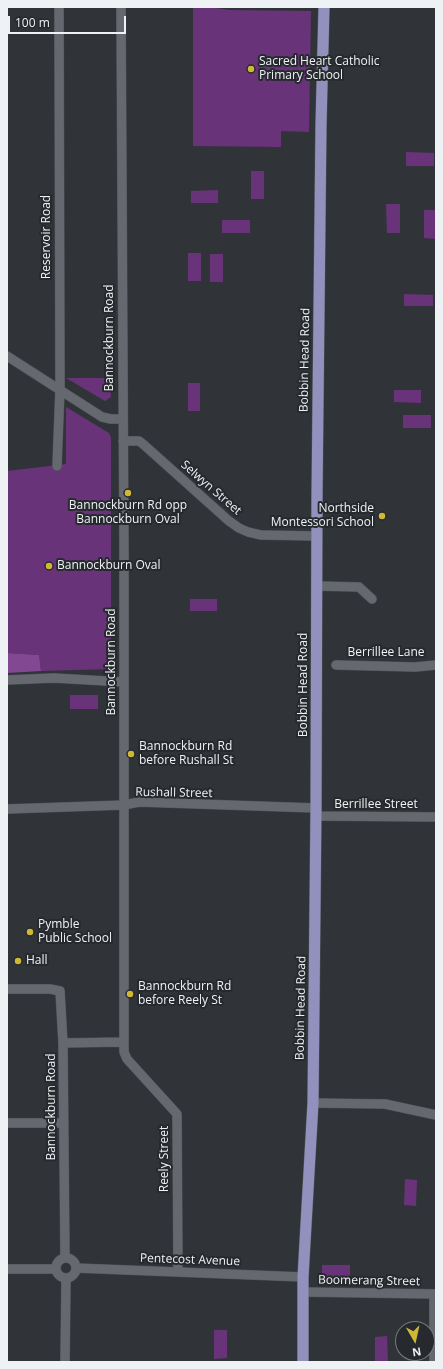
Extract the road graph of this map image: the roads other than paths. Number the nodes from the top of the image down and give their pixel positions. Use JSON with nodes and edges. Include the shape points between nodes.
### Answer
{"nodes":[{"id":1,"x":59,"y":7,"type":"edge"},
{"id":2,"x":121,"y":7,"type":"edge"},
{"id":3,"x":324,"y":7,"type":"edge"},
{"id":4,"x":7,"y":356,"type":"edge"},
{"id":5,"x":60,"y":389,"type":"junction"},
{"id":6,"x":123,"y":419,"type":"junction"},
{"id":7,"x":122,"y":441,"type":"junction"},
{"id":8,"x":57,"y":466,"type":"dead end"},
{"id":9,"x":317,"y":536,"type":"junction"},
{"id":10,"x":317,"y":586,"type":"junction"},
{"id":11,"x":372,"y":599,"type":"dead end"},
{"id":12,"x":336,"y":665,"type":"dead end"},
{"id":13,"x":436,"y":665,"type":"edge"},
{"id":14,"x":7,"y":680,"type":"edge"},
{"id":15,"x":124,"y":682,"type":"junction"},
{"id":16,"x":124,"y":805,"type":"junction"},
{"id":17,"x":7,"y":809,"type":"edge"},
{"id":18,"x":316,"y":812,"type":"junction"},
{"id":19,"x":436,"y":817,"type":"edge"},
{"id":20,"x":7,"y":989,"type":"edge"},
{"id":21,"x":124,"y":1042,"type":"junction"},
{"id":22,"x":63,"y":1043,"type":"junction"},
{"id":23,"x":313,"y":1103,"type":"junction"},
{"id":24,"x":436,"y":1115,"type":"edge"},
{"id":25,"x":7,"y":1123,"type":"edge"},
{"id":26,"x":64,"y":1123,"type":"junction"},
{"id":27,"x":65,"y":1258,"type":"junction"},
{"id":28,"x":76,"y":1268,"type":"junction"},
{"id":29,"x":7,"y":1269,"type":"edge"},
{"id":30,"x":56,"y":1269,"type":"junction"},
{"id":31,"x":178,"y":1272,"type":"junction"},
{"id":32,"x":303,"y":1277,"type":"junction"},
{"id":33,"x":66,"y":1278,"type":"junction"},
{"id":34,"x":303,"y":1292,"type":"junction"},
{"id":35,"x":435,"y":1294,"type":"edge"},
{"id":36,"x":65,"y":1362,"type":"edge"},
{"id":37,"x":303,"y":1362,"type":"edge"},
{"id":38,"x":434,"y":1362,"type":"edge"}],
"edges":[{"from":1,"to":5,"type":"street","name":"Reservoir Road"},
{"from":2,"to":6,"type":"street","name":"Bannockburn Road"},
{"from":3,"to":9,"type":"main road","name":"Bobbin Head Road"},
{"from":4,"to":5,"type":"street"},
{"from":5,"to":6,"type":"street","via":[[102,417]]},
{"from":5,"to":8,"type":"street","name":"Reservoir Road"},
{"from":6,"to":7,"type":"street","name":"Bannockburn Road"},
{"from":7,"to":9,"type":"street","name":"Selwyn Street","via":[[139,441],[239,528],[261,535]]},
{"from":7,"to":15,"type":"street","name":"Bannockburn Road"},
{"from":9,"to":10,"type":"main road","name":"Bobbin Head Road"},
{"from":10,"to":11,"type":"street","via":[[359,587]]},
{"from":10,"to":18,"type":"main road","name":"Bobbin Head Road"},
{"from":12,"to":13,"type":"street","name":"Berrillee Lane"},
{"from":14,"to":15,"type":"street","via":[[54,678]]},
{"from":15,"to":16,"type":"street","name":"Bannockburn Road"},
{"from":16,"to":17,"type":"street","name":"Rushall Street"},
{"from":16,"to":18,"type":"street","name":"Rushall Street","via":[[138,802]]},
{"from":16,"to":21,"type":"street","name":"Bannockburn Road"},
{"from":18,"to":19,"type":"street","name":"Berrillee Street"},
{"from":18,"to":23,"type":"main road","name":"Bobbin Head Road"},
{"from":20,"to":22,"type":"street","via":[[60,991]]},
{"from":21,"to":22,"type":"street","name":"Bannockburn Road"},
{"from":21,"to":31,"type":"street","name":"Reely Street","via":[[127,1059],[177,1114]]},
{"from":22,"to":26,"type":"street","name":"Bannockburn Road"},
{"from":23,"to":24,"type":"street","via":[[385,1104]]},
{"from":23,"to":32,"type":"main road","name":"Bobbin Head Road"},
{"from":25,"to":26,"type":"street"},
{"from":26,"to":27,"type":"street","name":"Bannockburn Road"},
{"from":27,"to":28,"type":"street","via":[[72,1260]]},
{"from":27,"to":30,"type":"street","via":[[56,1264]]},
{"from":28,"to":31,"type":"street","name":"Pentecost Avenue"},
{"from":28,"to":33,"type":"street","via":[[72,1275]]},
{"from":29,"to":30,"type":"street"},
{"from":30,"to":33,"type":"street","via":[[59,1275]]},
{"from":31,"to":32,"type":"street","name":"Pentecost Avenue"},
{"from":32,"to":34,"type":"main road","name":"Bobbin Head Road"},
{"from":33,"to":36,"type":"street"},
{"from":34,"to":35,"type":"street","name":"Boomerang Street"},
{"from":34,"to":37,"type":"main road","name":"Bobbin Head Road"},
{"from":35,"to":38,"type":"street"}]}
